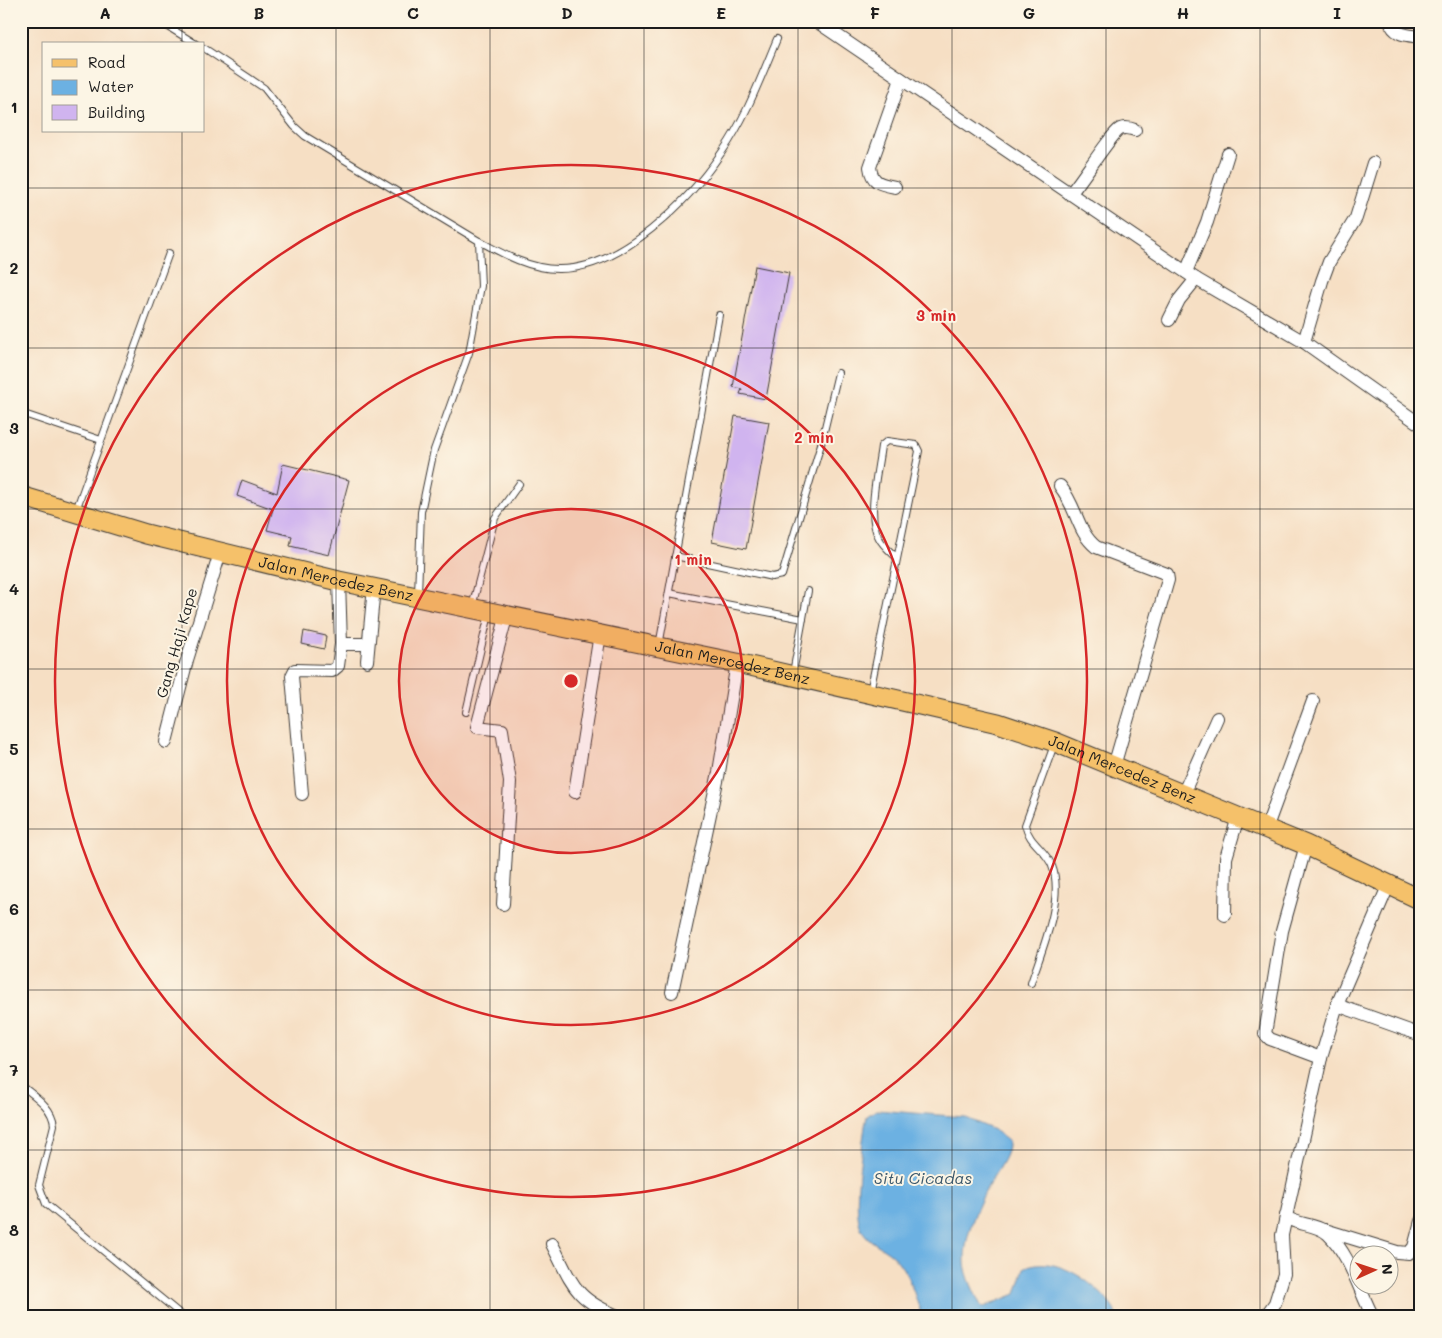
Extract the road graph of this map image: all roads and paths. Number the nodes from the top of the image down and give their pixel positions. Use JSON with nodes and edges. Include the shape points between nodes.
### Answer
{"nodes":[{"id":1,"x":159,"y":21,"type":"edge"},
{"id":2,"x":816,"y":21,"type":"edge"},
{"id":3,"x":1390,"y":21,"type":"edge"},
{"id":4,"x":1421,"y":37,"type":"edge"},
{"id":5,"x":777,"y":39,"type":"dead end"},
{"id":6,"x":193,"y":42,"type":"edge"},
{"id":7,"x":205,"y":49,"type":"edge"},
{"id":8,"x":901,"y":79,"type":"junction"},
{"id":9,"x":1135,"y":130,"type":"dead end"},
{"id":10,"x":1228,"y":154,"type":"dead end"},
{"id":11,"x":1373,"y":162,"type":"dead end"},
{"id":12,"x":895,"y":187,"type":"dead end"},
{"id":13,"x":1070,"y":194,"type":"junction"},
{"id":14,"x":480,"y":241,"type":"junction"},
{"id":15,"x":169,"y":252,"type":"dead end"},
{"id":16,"x":1191,"y":276,"type":"junction"},
{"id":17,"x":719,"y":316,"type":"dead end"},
{"id":18,"x":1169,"y":320,"type":"dead end"},
{"id":19,"x":1304,"y":342,"type":"junction"},
{"id":20,"x":838,"y":373,"type":"dead end"},
{"id":21,"x":21,"y":414,"type":"edge"},
{"id":22,"x":1421,"y":425,"type":"edge"},
{"id":23,"x":102,"y":440,"type":"junction"},
{"id":24,"x":519,"y":484,"type":"dead end"},
{"id":25,"x":1060,"y":486,"type":"dead end"},
{"id":26,"x":21,"y":496,"type":"edge"},
{"id":27,"x":75,"y":513,"type":"junction"},
{"id":28,"x":220,"y":553,"type":"junction"},
{"id":29,"x":675,"y":556,"type":"junction"},
{"id":30,"x":897,"y":558,"type":"junction"},
{"id":31,"x":339,"y":581,"type":"junction"},
{"id":32,"x":374,"y":587,"type":"junction"},
{"id":33,"x":808,"y":591,"type":"dead end"},
{"id":34,"x":669,"y":593,"type":"junction"},
{"id":35,"x":418,"y":596,"type":"junction"},
{"id":36,"x":490,"y":610,"type":"junction"},
{"id":37,"x":803,"y":619,"type":"junction"},
{"id":38,"x":600,"y":634,"type":"junction"},
{"id":39,"x":341,"y":644,"type":"junction"},
{"id":40,"x":368,"y":644,"type":"junction"},
{"id":41,"x":659,"y":646,"type":"junction"},
{"id":42,"x":367,"y":660,"type":"dead end"},
{"id":43,"x":737,"y":663,"type":"junction"},
{"id":44,"x":793,"y":675,"type":"junction"},
{"id":45,"x":870,"y":693,"type":"junction"},
{"id":46,"x":1313,"y":700,"type":"dead end"},
{"id":47,"x":466,"y":712,"type":"dead end"},
{"id":48,"x":1218,"y":718,"type":"dead end"},
{"id":49,"x":166,"y":742,"type":"dead end"},
{"id":50,"x":1055,"y":742,"type":"junction"},
{"id":51,"x":1114,"y":766,"type":"junction"},
{"id":52,"x":574,"y":792,"type":"dead end"},
{"id":53,"x":302,"y":794,"type":"dead end"},
{"id":54,"x":1183,"y":794,"type":"junction"},
{"id":55,"x":1238,"y":817,"type":"junction"},
{"id":56,"x":1266,"y":829,"type":"junction"},
{"id":57,"x":1306,"y":845,"type":"junction"},
{"id":58,"x":1389,"y":884,"type":"junction"},
{"id":59,"x":1421,"y":900,"type":"edge"},
{"id":60,"x":503,"y":904,"type":"dead end"},
{"id":61,"x":1225,"y":915,"type":"dead end"},
{"id":62,"x":1031,"y":983,"type":"dead end"},
{"id":63,"x":672,"y":992,"type":"dead end"},
{"id":64,"x":1337,"y":1005,"type":"junction"},
{"id":65,"x":1421,"y":1035,"type":"edge"},
{"id":66,"x":1321,"y":1058,"type":"junction"},
{"id":67,"x":21,"y":1085,"type":"edge"},
{"id":68,"x":1286,"y":1216,"type":"junction"},
{"id":69,"x":1421,"y":1221,"type":"edge"},
{"id":70,"x":1322,"y":1229,"type":"junction"},
{"id":71,"x":552,"y":1244,"type":"dead end"},
{"id":72,"x":184,"y":1317,"type":"edge"},
{"id":73,"x":620,"y":1317,"type":"edge"},
{"id":74,"x":1265,"y":1317,"type":"edge"},
{"id":75,"x":1373,"y":1317,"type":"edge"}],
"edges":[{"from":1,"to":6,"type":"lane"},
{"from":2,"to":8,"type":"street"},
{"from":3,"to":4,"type":"street","via":[[1400,34]]},
{"from":5,"to":14,"type":"lane","via":[[723,152],[689,193],[632,244],[595,262],[558,269],[542,268]]},
{"from":7,"to":14,"type":"lane","via":[[264,88],[305,136]]},
{"from":8,"to":12,"type":"street","via":[[870,167],[871,177],[877,183]]},
{"from":8,"to":13,"type":"street"},
{"from":9,"to":13,"type":"street","via":[[1124,128],[1115,133]]},
{"from":10,"to":16,"type":"street"},
{"from":11,"to":19,"type":"street","via":[[1356,218],[1329,262]]},
{"from":13,"to":16,"type":"street"},
{"from":14,"to":35,"type":"lane","via":[[481,286],[471,345],[434,450],[423,503]]},
{"from":15,"to":23,"type":"lane"},
{"from":16,"to":18,"type":"street"},
{"from":16,"to":19,"type":"street"},
{"from":17,"to":29,"type":"lane"},
{"from":19,"to":22,"type":"street"},
{"from":20,"to":29,"type":"lane","via":[[821,444],[782,575],[772,577]]},
{"from":21,"to":23,"type":"lane"},
{"from":23,"to":27,"type":"lane"},
{"from":24,"to":36,"type":"lane","via":[[495,518]]},
{"from":25,"to":51,"type":"street","via":[[1070,498],[1086,540],[1128,561],[1167,574],[1168,580]]},
{"from":26,"to":27,"type":"main road","name":"Jalan Mercedez Benz"},
{"from":27,"to":28,"type":"main road","name":"Jalan Mercedez Benz"},
{"from":28,"to":31,"type":"main road","name":"Jalan Mercedez Benz"},
{"from":28,"to":49,"type":"street","name":"Gang Haji Kape"},
{"from":29,"to":34,"type":"lane"},
{"from":30,"to":30,"type":"lane","via":[[879,538],[874,524],[881,446],[887,441],[916,445],[919,452]]},
{"from":30,"to":45,"type":"lane"},
{"from":31,"to":32,"type":"main road","name":"Jalan Mercedez Benz"},
{"from":31,"to":39,"type":"street"},
{"from":32,"to":35,"type":"main road","name":"Jalan Mercedez Benz"},
{"from":32,"to":40,"type":"street"},
{"from":33,"to":37,"type":"lane"},
{"from":34,"to":37,"type":"lane"},
{"from":34,"to":41,"type":"lane"},
{"from":35,"to":36,"type":"main road","name":"Jalan Mercedez Benz"},
{"from":36,"to":38,"type":"main road","name":"Jalan Mercedez Benz"},
{"from":36,"to":47,"type":"lane"},
{"from":36,"to":60,"type":"street","via":[[477,727],[502,730],[510,782]]},
{"from":37,"to":44,"type":"lane"},
{"from":38,"to":41,"type":"main road","name":"Jalan Mercedez Benz"},
{"from":38,"to":52,"type":"street"},
{"from":39,"to":40,"type":"street"},
{"from":39,"to":53,"type":"street","via":[[335,670],[292,672]]},
{"from":40,"to":42,"type":"street"},
{"from":41,"to":43,"type":"main road","name":"Jalan Mercedez Benz"},
{"from":43,"to":44,"type":"main road","name":"Jalan Mercedez Benz"},
{"from":43,"to":63,"type":"street","via":[[719,772]]},
{"from":44,"to":45,"type":"main road","name":"Jalan Mercedez Benz"},
{"from":45,"to":50,"type":"main road","name":"Jalan Mercedez Benz","via":[[998,723]]},
{"from":46,"to":56,"type":"street"},
{"from":48,"to":54,"type":"street"},
{"from":50,"to":51,"type":"main road","name":"Jalan Mercedez Benz"},
{"from":50,"to":62,"type":"lane","via":[[1025,825],[1027,836],[1048,856],[1056,883],[1053,914]]},
{"from":51,"to":54,"type":"main road","name":"Jalan Mercedez Benz"},
{"from":54,"to":55,"type":"main road","name":"Jalan Mercedez Benz"},
{"from":55,"to":56,"type":"main road","name":"Jalan Mercedez Benz"},
{"from":55,"to":61,"type":"street","via":[[1226,858]]},
{"from":56,"to":57,"type":"main road","name":"Jalan Mercedez Benz"},
{"from":57,"to":58,"type":"main road","name":"Jalan Mercedez Benz"},
{"from":57,"to":66,"type":"street","via":[[1282,931],[1266,1034],[1270,1039]]},
{"from":58,"to":59,"type":"main road","name":"Jalan Mercedez Benz"},
{"from":58,"to":64,"type":"street"},
{"from":64,"to":65,"type":"street"},
{"from":64,"to":66,"type":"street"},
{"from":66,"to":68,"type":"street"},
{"from":67,"to":72,"type":"lane","via":[[45,1105],[53,1117],[39,1185],[46,1204]]},
{"from":68,"to":70,"type":"street"},
{"from":68,"to":74,"type":"street","via":[[1282,1235],[1284,1274],[1275,1303]]},
{"from":69,"to":70,"type":"street","via":[[1414,1247],[1409,1253]]},
{"from":70,"to":75,"type":"street","via":[[1346,1259]]},
{"from":71,"to":73,"type":"street","via":[[569,1281],[580,1295],[597,1308]]}]}
